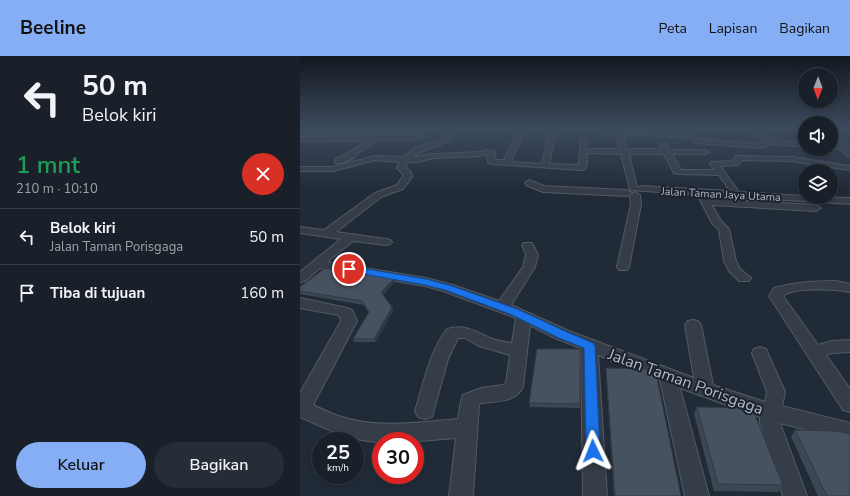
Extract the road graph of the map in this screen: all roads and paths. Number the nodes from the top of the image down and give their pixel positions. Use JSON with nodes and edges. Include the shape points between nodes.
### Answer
{"nodes":[{"id":1,"x":359,"y":149,"type":"edge"},
{"id":2,"x":421,"y":149,"type":"edge"},
{"id":3,"x":513,"y":149,"type":"edge"},
{"id":4,"x":548,"y":149,"type":"edge"},
{"id":5,"x":666,"y":149,"type":"edge"},
{"id":6,"x":702,"y":149,"type":"edge"},
{"id":7,"x":584,"y":151,"type":"joint"},
{"id":8,"x":624,"y":151,"type":"junction"},
{"id":9,"x":398,"y":152,"type":"dead end"},
{"id":10,"x":668,"y":152,"type":"junction"},
{"id":11,"x":705,"y":152,"type":"junction"},
{"id":12,"x":387,"y":158,"type":"junction"},
{"id":13,"x":405,"y":160,"type":"junction"},
{"id":14,"x":336,"y":162,"type":"dead end"},
{"id":15,"x":507,"y":163,"type":"junction"},
{"id":16,"x":714,"y":164,"type":"junction"},
{"id":17,"x":542,"y":166,"type":"junction"},
{"id":18,"x":850,"y":168,"type":"edge"},
{"id":19,"x":300,"y":169,"type":"edge"},
{"id":20,"x":721,"y":173,"type":"junction"},
{"id":21,"x":634,"y":191,"type":"junction"},
{"id":22,"x":735,"y":199,"type":"junction"},
{"id":23,"x":704,"y":200,"type":"junction"},
{"id":24,"x":850,"y":201,"type":"edge"},
{"id":25,"x":798,"y":205,"type":"junction"},
{"id":26,"x":850,"y":206,"type":"edge"},
{"id":27,"x":816,"y":208,"type":"dead end"},
{"id":28,"x":300,"y":230,"type":"edge"},
{"id":29,"x":327,"y":233,"type":"junction"},
{"id":30,"x":349,"y":238,"type":"junction"},
{"id":31,"x":386,"y":242,"type":"dead end"},
{"id":32,"x":528,"y":245,"type":"dead end"},
{"id":33,"x":318,"y":264,"type":"junction"},
{"id":34,"x":623,"y":267,"type":"dead end"},
{"id":35,"x":300,"y":278,"type":"edge"},
{"id":36,"x":744,"y":278,"type":"dead end"},
{"id":37,"x":850,"y":288,"type":"edge"},
{"id":38,"x":300,"y":303,"type":"edge"},
{"id":39,"x":502,"y":307,"type":"junction"},
{"id":40,"x":524,"y":316,"type":"junction"},
{"id":41,"x":693,"y":325,"type":"dead end"},
{"id":42,"x":589,"y":346,"type":"junction"},
{"id":43,"x":850,"y":346,"type":"edge"},
{"id":44,"x":519,"y":351,"type":"junction"},
{"id":45,"x":816,"y":352,"type":"junction"},
{"id":46,"x":760,"y":353,"type":"dead end"},
{"id":47,"x":668,"y":376,"type":"junction"},
{"id":48,"x":705,"y":390,"type":"junction"},
{"id":49,"x":850,"y":404,"type":"edge"},
{"id":50,"x":300,"y":408,"type":"edge"},
{"id":51,"x":425,"y":411,"type":"dead end"},
{"id":52,"x":770,"y":412,"type":"junction"},
{"id":53,"x":467,"y":428,"type":"junction"},
{"id":54,"x":850,"y":432,"type":"edge"},
{"id":55,"x":461,"y":496,"type":"edge"},
{"id":56,"x":595,"y":496,"type":"edge"},
{"id":57,"x":697,"y":496,"type":"edge"},
{"id":58,"x":795,"y":496,"type":"edge"}],
"edges":[{"from":1,"to":14,"type":"street","via":[[351,156]]},
{"from":2,"to":13,"type":"street"},
{"from":3,"to":15,"type":"street"},
{"from":4,"to":17,"type":"street"},
{"from":5,"to":10,"type":"street"},
{"from":6,"to":11,"type":"street"},
{"from":7,"to":8,"type":"street"},
{"from":7,"to":17,"type":"street","via":[[581,168]]},
{"from":8,"to":10,"type":"street"},
{"from":8,"to":21,"type":"street"},
{"from":9,"to":12,"type":"street"},
{"from":10,"to":11,"type":"street"},
{"from":10,"to":20,"type":"street","via":[[679,172]]},
{"from":11,"to":16,"type":"street"},
{"from":12,"to":13,"type":"street"},
{"from":12,"to":19,"type":"street","via":[[372,159],[333,169]]},
{"from":13,"to":15,"type":"street","via":[[490,152],[492,162]]},
{"from":13,"to":29,"type":"street","via":[[401,168],[408,177],[400,187],[378,195]]},
{"from":15,"to":17,"type":"street"},
{"from":16,"to":18,"type":"street","via":[[735,163],[740,158],[792,159]]},
{"from":16,"to":20,"type":"street"},
{"from":17,"to":21,"type":"street","name":"Jalan Taman Jaya Utama","via":[[529,183],[543,189]]},
{"from":20,"to":22,"type":"street"},
{"from":21,"to":22,"type":"street","name":"Jalan Taman Jaya Utama"},
{"from":21,"to":23,"type":"street","name":"Jalan Taman Jaya Utama"},
{"from":21,"to":34,"type":"street","via":[[636,204]]},
{"from":22,"to":23,"type":"street","name":"Jalan Taman Jaya Utama"},
{"from":22,"to":24,"type":"street","name":"Jalan Taman Jaya Utama"},
{"from":22,"to":25,"type":"street"},
{"from":23,"to":36,"type":"street","via":[[724,229],[730,261],[735,271]]},
{"from":25,"to":26,"type":"street","name":"Jalan Taman Jaya Utama"},
{"from":25,"to":27,"type":"street"},
{"from":28,"to":29,"type":"street"},
{"from":29,"to":30,"type":"street"},
{"from":30,"to":31,"type":"street"},
{"from":30,"to":33,"type":"street"},
{"from":32,"to":39,"type":"street","via":[[532,255],[529,267]]},
{"from":33,"to":35,"type":"street"},
{"from":33,"to":39,"type":"street","name":"Jalan Taman Porisgaga","via":[[426,282]]},
{"from":37,"to":45,"type":"street","via":[[831,285],[788,288],[777,293],[776,296]]},
{"from":38,"to":50,"type":"street","via":[[342,311],[349,321]]},
{"from":39,"to":40,"type":"street","name":"Jalan Taman Porisgaga"},
{"from":40,"to":42,"type":"street","name":"Jalan Taman Porisgaga"},
{"from":40,"to":44,"type":"street"},
{"from":41,"to":48,"type":"street"},
{"from":42,"to":47,"type":"street","name":"Jalan Taman Porisgaga"},
{"from":42,"to":56,"type":"street"},
{"from":43,"to":45,"type":"street","via":[[832,347]]},
{"from":44,"to":51,"type":"street","via":[[486,342],[467,332],[453,333],[438,365]]},
{"from":44,"to":53,"type":"street","via":[[514,387],[505,394],[478,395],[474,398],[469,405]]},
{"from":45,"to":49,"type":"street"},
{"from":46,"to":52,"type":"street","via":[[776,392]]},
{"from":47,"to":48,"type":"street","name":"Jalan Taman Porisgaga"},
{"from":47,"to":57,"type":"street"},
{"from":48,"to":52,"type":"street","name":"Jalan Taman Porisgaga"},
{"from":50,"to":53,"type":"street","via":[[342,426],[386,433]]},
{"from":52,"to":54,"type":"street","name":"Jalan Taman Porisgaga"},
{"from":52,"to":58,"type":"street","via":[[770,424]]},
{"from":53,"to":55,"type":"street"}]}
